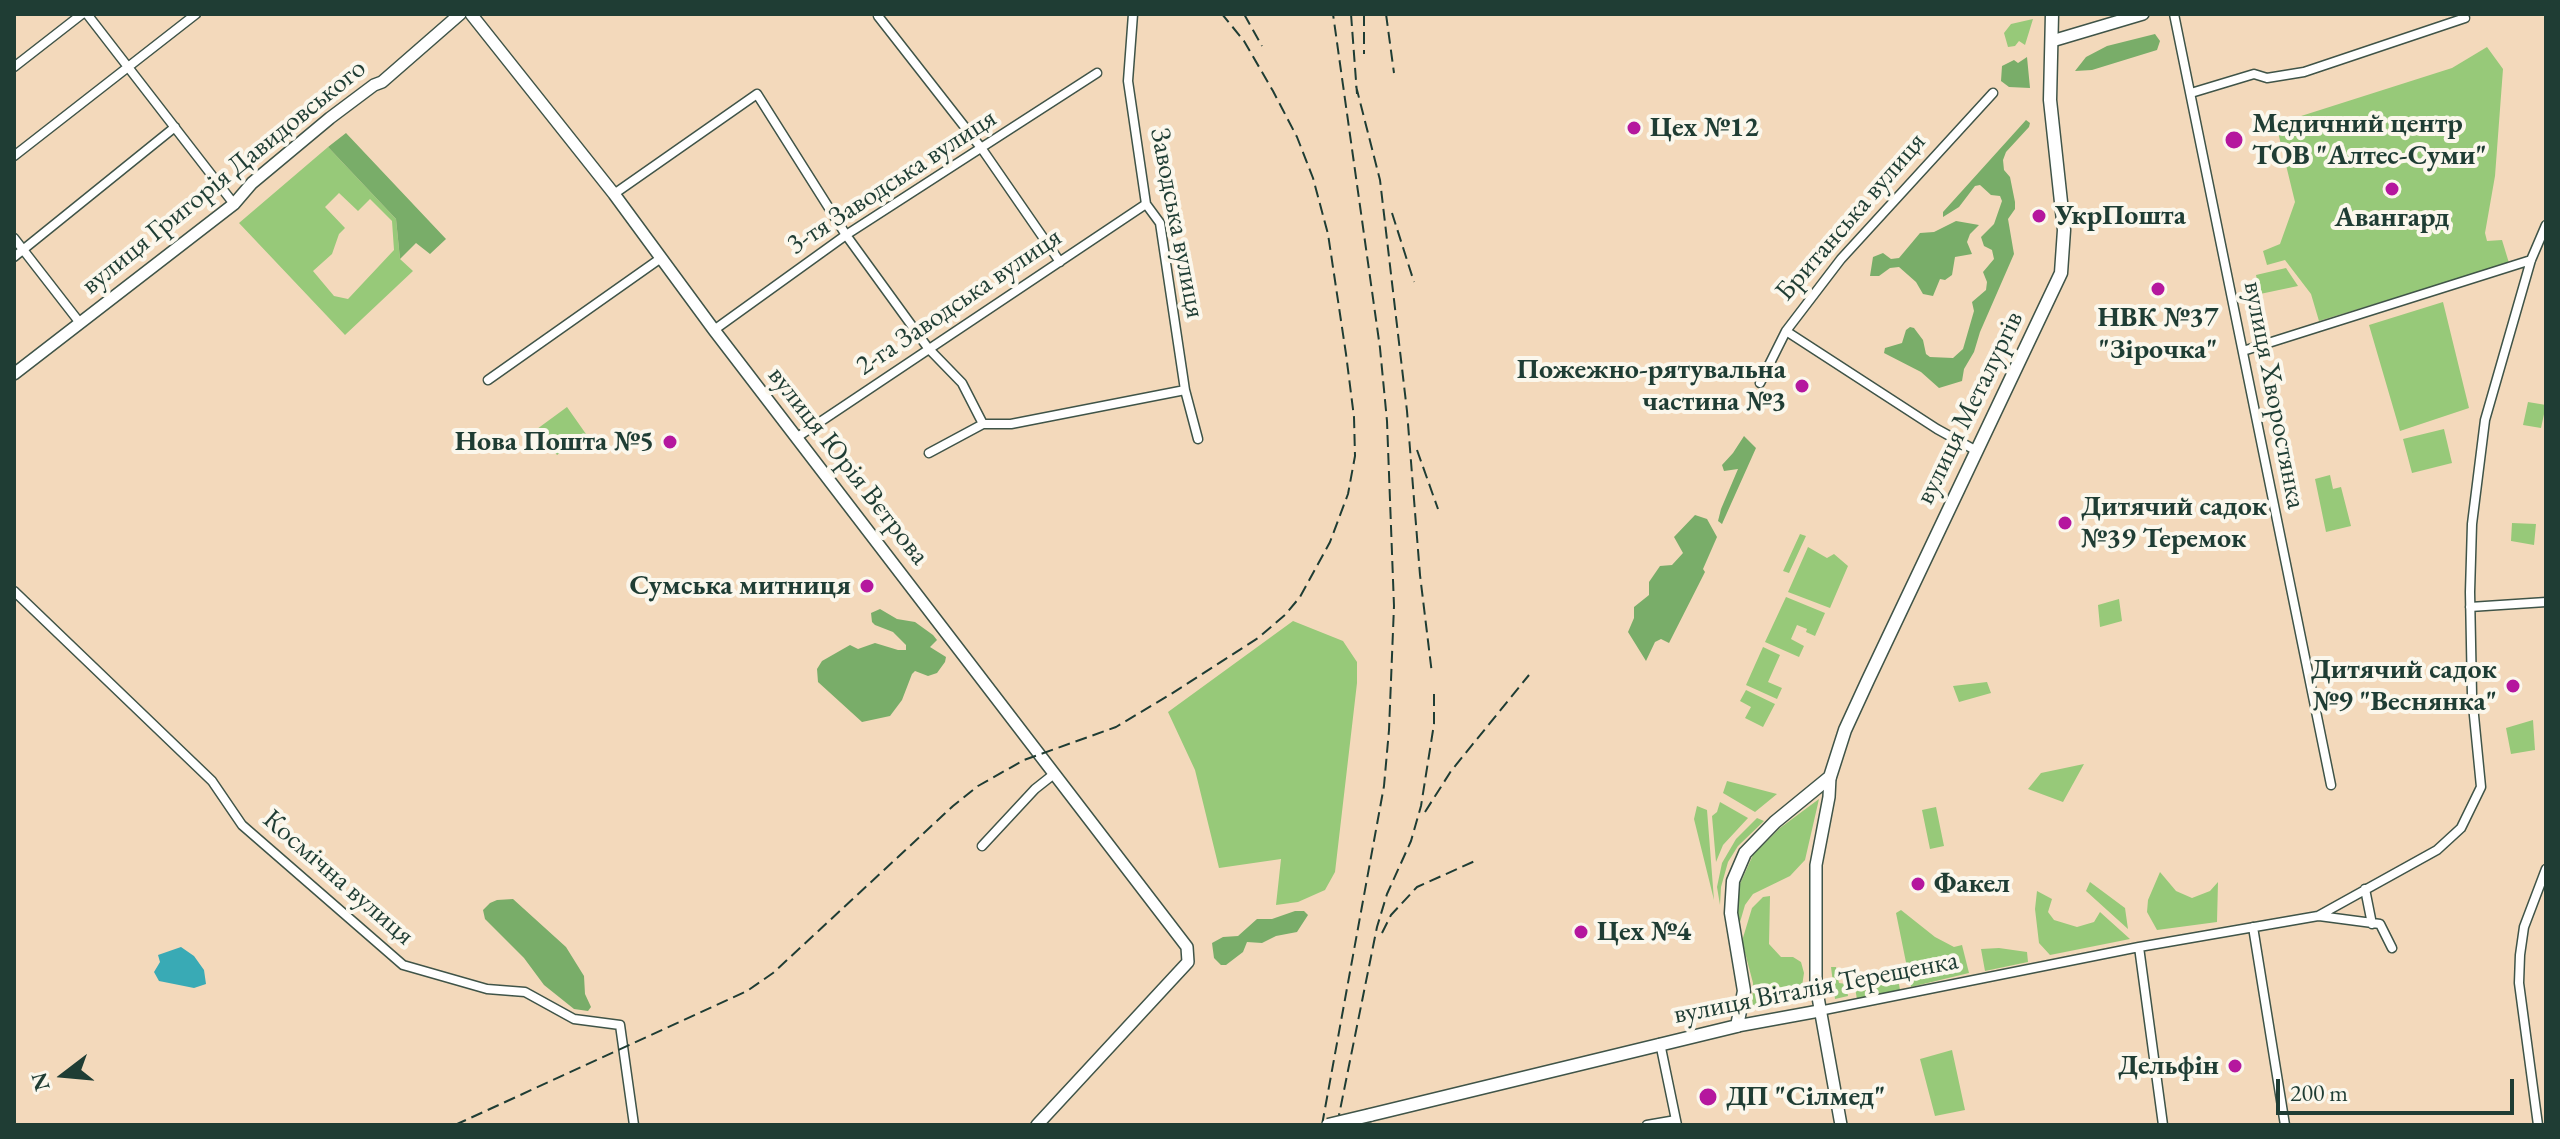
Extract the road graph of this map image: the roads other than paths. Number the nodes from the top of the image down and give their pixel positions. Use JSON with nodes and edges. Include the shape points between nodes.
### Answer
{"nodes":[{"id":1,"x":84,"y":14,"type":"edge"},
{"id":2,"x":196,"y":14,"type":"edge"},
{"id":3,"x":460,"y":14,"type":"edge"},
{"id":4,"x":471,"y":14,"type":"edge"},
{"id":5,"x":1133,"y":14,"type":"edge"},
{"id":6,"x":2052,"y":14,"type":"edge"},
{"id":7,"x":2143,"y":14,"type":"edge"},
{"id":8,"x":2174,"y":14,"type":"edge"},
{"id":9,"x":878,"y":16,"type":"dead end"},
{"id":10,"x":2465,"y":18,"type":"dead end"},
{"id":11,"x":2052,"y":41,"type":"junction"},
{"id":12,"x":14,"y":67,"type":"edge"},
{"id":13,"x":129,"y":68,"type":"junction"},
{"id":14,"x":1097,"y":73,"type":"dead end"},
{"id":15,"x":1993,"y":93,"type":"dead end"},
{"id":16,"x":2191,"y":93,"type":"junction"},
{"id":17,"x":175,"y":127,"type":"junction"},
{"id":18,"x":982,"y":149,"type":"junction"},
{"id":19,"x":14,"y":156,"type":"edge"},
{"id":20,"x":614,"y":194,"type":"junction"},
{"id":21,"x":234,"y":204,"type":"junction"},
{"id":22,"x":1146,"y":204,"type":"junction"},
{"id":23,"x":2546,"y":225,"type":"edge"},
{"id":24,"x":846,"y":235,"type":"junction"},
{"id":25,"x":14,"y":238,"type":"edge"},
{"id":26,"x":23,"y":249,"type":"junction"},
{"id":27,"x":14,"y":257,"type":"edge"},
{"id":28,"x":661,"y":258,"type":"junction"},
{"id":29,"x":2531,"y":260,"type":"junction"},
{"id":30,"x":1060,"y":262,"type":"junction"},
{"id":31,"x":80,"y":323,"type":"junction"},
{"id":32,"x":714,"y":330,"type":"junction"},
{"id":33,"x":1786,"y":331,"type":"junction"},
{"id":34,"x":928,"y":348,"type":"junction"},
{"id":35,"x":2243,"y":351,"type":"junction"},
{"id":36,"x":14,"y":374,"type":"edge"},
{"id":37,"x":488,"y":380,"type":"dead end"},
{"id":38,"x":1760,"y":383,"type":"dead end"},
{"id":39,"x":1185,"y":390,"type":"junction"},
{"id":40,"x":983,"y":424,"type":"junction"},
{"id":41,"x":796,"y":438,"type":"junction"},
{"id":42,"x":1198,"y":439,"type":"dead end"},
{"id":43,"x":1975,"y":450,"type":"junction"},
{"id":44,"x":929,"y":453,"type":"dead end"},
{"id":45,"x":14,"y":591,"type":"edge"},
{"id":46,"x":2546,"y":602,"type":"edge"},
{"id":47,"x":2470,"y":607,"type":"junction"},
{"id":48,"x":1054,"y":774,"type":"junction"},
{"id":49,"x":1830,"y":777,"type":"junction"},
{"id":50,"x":2331,"y":785,"type":"dead end"},
{"id":51,"x":982,"y":846,"type":"dead end"},
{"id":52,"x":2546,"y":869,"type":"edge"},
{"id":53,"x":2365,"y":889,"type":"junction"},
{"id":54,"x":2318,"y":916,"type":"junction"},
{"id":55,"x":2372,"y":924,"type":"junction"},
{"id":56,"x":2253,"y":927,"type":"junction"},
{"id":57,"x":2139,"y":947,"type":"junction"},
{"id":58,"x":2392,"y":948,"type":"dead end"},
{"id":59,"x":1819,"y":1011,"type":"junction"},
{"id":60,"x":1737,"y":1026,"type":"junction"},
{"id":61,"x":1660,"y":1043,"type":"junction"},
{"id":62,"x":1676,"y":1122,"type":"edge"},
{"id":63,"x":634,"y":1125,"type":"edge"},
{"id":64,"x":1037,"y":1125,"type":"edge"},
{"id":65,"x":1328,"y":1125,"type":"edge"},
{"id":66,"x":1647,"y":1125,"type":"edge"},
{"id":67,"x":1841,"y":1125,"type":"edge"},
{"id":68,"x":2163,"y":1125,"type":"edge"},
{"id":69,"x":2285,"y":1125,"type":"edge"},
{"id":70,"x":2538,"y":1125,"type":"edge"}],
"edges":[{"from":1,"to":12,"type":"street"},
{"from":1,"to":13,"type":"street"},
{"from":2,"to":13,"type":"street"},
{"from":3,"to":21,"type":"street","name":"вулиця Григорія Давидовського","via":[[263,174]]},
{"from":4,"to":20,"type":"street","name":"вулиця Юрія Вєтрова"},
{"from":5,"to":22,"type":"street","name":"Заводська вулиця","via":[[1128,81]]},
{"from":6,"to":11,"type":"main road","name":"вулиця Металургів"},
{"from":7,"to":11,"type":"street"},
{"from":8,"to":16,"type":"street","name":"вулиця Хворостянка"},
{"from":9,"to":18,"type":"street"},
{"from":10,"to":16,"type":"street","via":[[2304,72],[2267,78],[2254,74]]},
{"from":11,"to":43,"type":"main road","name":"вулиця Металургів","via":[[2050,100],[2064,230],[2061,273]]},
{"from":13,"to":17,"type":"street"},
{"from":13,"to":19,"type":"street"},
{"from":14,"to":18,"type":"street","name":"3-тя Заводська вулиця"},
{"from":15,"to":33,"type":"street","name":"Британська вулиця","via":[[1841,259]]},
{"from":16,"to":35,"type":"street","name":"вулиця Хворостянка"},
{"from":17,"to":21,"type":"street"},
{"from":17,"to":26,"type":"street"},
{"from":18,"to":24,"type":"street","name":"3-тя Заводська вулиця"},
{"from":18,"to":30,"type":"street"},
{"from":20,"to":24,"type":"street","via":[[757,94]]},
{"from":20,"to":28,"type":"street","name":"вулиця Юрія Вєтрова"},
{"from":21,"to":31,"type":"street","name":"вулиця Григорія Давидовського"},
{"from":22,"to":30,"type":"street","name":"2-га Заводська вулиця"},
{"from":22,"to":39,"type":"street","name":"Заводська вулиця","via":[[1160,223]]},
{"from":23,"to":29,"type":"street","name":"вулиця Віталія Терещенка"},
{"from":24,"to":32,"type":"street","name":"3-тя Заводська вулиця"},
{"from":24,"to":34,"type":"street"},
{"from":25,"to":26,"type":"street"},
{"from":26,"to":27,"type":"street"},
{"from":26,"to":31,"type":"street"},
{"from":28,"to":32,"type":"street","name":"вулиця Юрія Вєтрова"},
{"from":28,"to":37,"type":"street"},
{"from":29,"to":35,"type":"street"},
{"from":29,"to":47,"type":"street","name":"вулиця Віталія Терещенка","via":[[2485,420],[2472,524]]},
{"from":30,"to":34,"type":"street","name":"2-га Заводська вулиця"},
{"from":31,"to":36,"type":"street","name":"вулиця Григорія Давидовського"},
{"from":32,"to":41,"type":"street","name":"вулиця Юрія Вєтрова"},
{"from":33,"to":38,"type":"street","name":"Британська вулиця"},
{"from":33,"to":43,"type":"street"},
{"from":34,"to":40,"type":"street","via":[[962,383]]},
{"from":34,"to":41,"type":"street","name":"2-га Заводська вулиця"},
{"from":35,"to":50,"type":"street","name":"вулиця Хворостянка"},
{"from":39,"to":40,"type":"street","via":[[1011,424]]},
{"from":39,"to":42,"type":"street","name":"Заводська вулиця"},
{"from":40,"to":44,"type":"street"},
{"from":41,"to":48,"type":"street","name":"вулиця Юрія Вєтрова"},
{"from":43,"to":49,"type":"main road","name":"вулиця Металургів","via":[[1845,730]]},
{"from":45,"to":63,"type":"street","name":"Космічна вулиця","via":[[212,781],[242,825],[403,965],[487,989],[525,992],[574,1019],[620,1025]]},
{"from":46,"to":47,"type":"street"},
{"from":47,"to":53,"type":"street","name":"вулиця Віталія Терещенка","via":[[2481,787],[2461,828],[2437,850]]},
{"from":48,"to":51,"type":"street"},
{"from":48,"to":64,"type":"street","name":"вулиця Юрія Вєтрова","via":[[1187,947],[1188,962]]},
{"from":49,"to":59,"type":"street","name":"вулиця Металургів","via":[[1816,865]]},
{"from":49,"to":60,"type":"main road","via":[[1745,853],[1733,881],[1731,913],[1744,991]]},
{"from":52,"to":70,"type":"street","via":[[2524,927],[2519,983]]},
{"from":53,"to":54,"type":"street","name":"вулиця Віталія Терещенка"},
{"from":53,"to":55,"type":"street"},
{"from":54,"to":55,"type":"street","name":"вулиця Віталія Терещенка"},
{"from":54,"to":56,"type":"street","name":"вулиця Віталія Терещенка"},
{"from":55,"to":58,"type":"street","via":[[2380,924]]},
{"from":56,"to":57,"type":"street","name":"вулиця Віталія Терещенка"},
{"from":56,"to":69,"type":"street"},
{"from":57,"to":59,"type":"street","name":"вулиця Віталія Терещенка"},
{"from":57,"to":68,"type":"street"},
{"from":59,"to":60,"type":"street","name":"вулиця Віталія Терещенка"},
{"from":59,"to":67,"type":"street","name":"вулиця Металургів"},
{"from":60,"to":61,"type":"main road","name":"вулиця Віталія Терещенка"},
{"from":61,"to":62,"type":"street"},
{"from":61,"to":65,"type":"main road","name":"вулиця Віталія Терещенка","bridge":true},
{"from":62,"to":66,"type":"street"}]}
